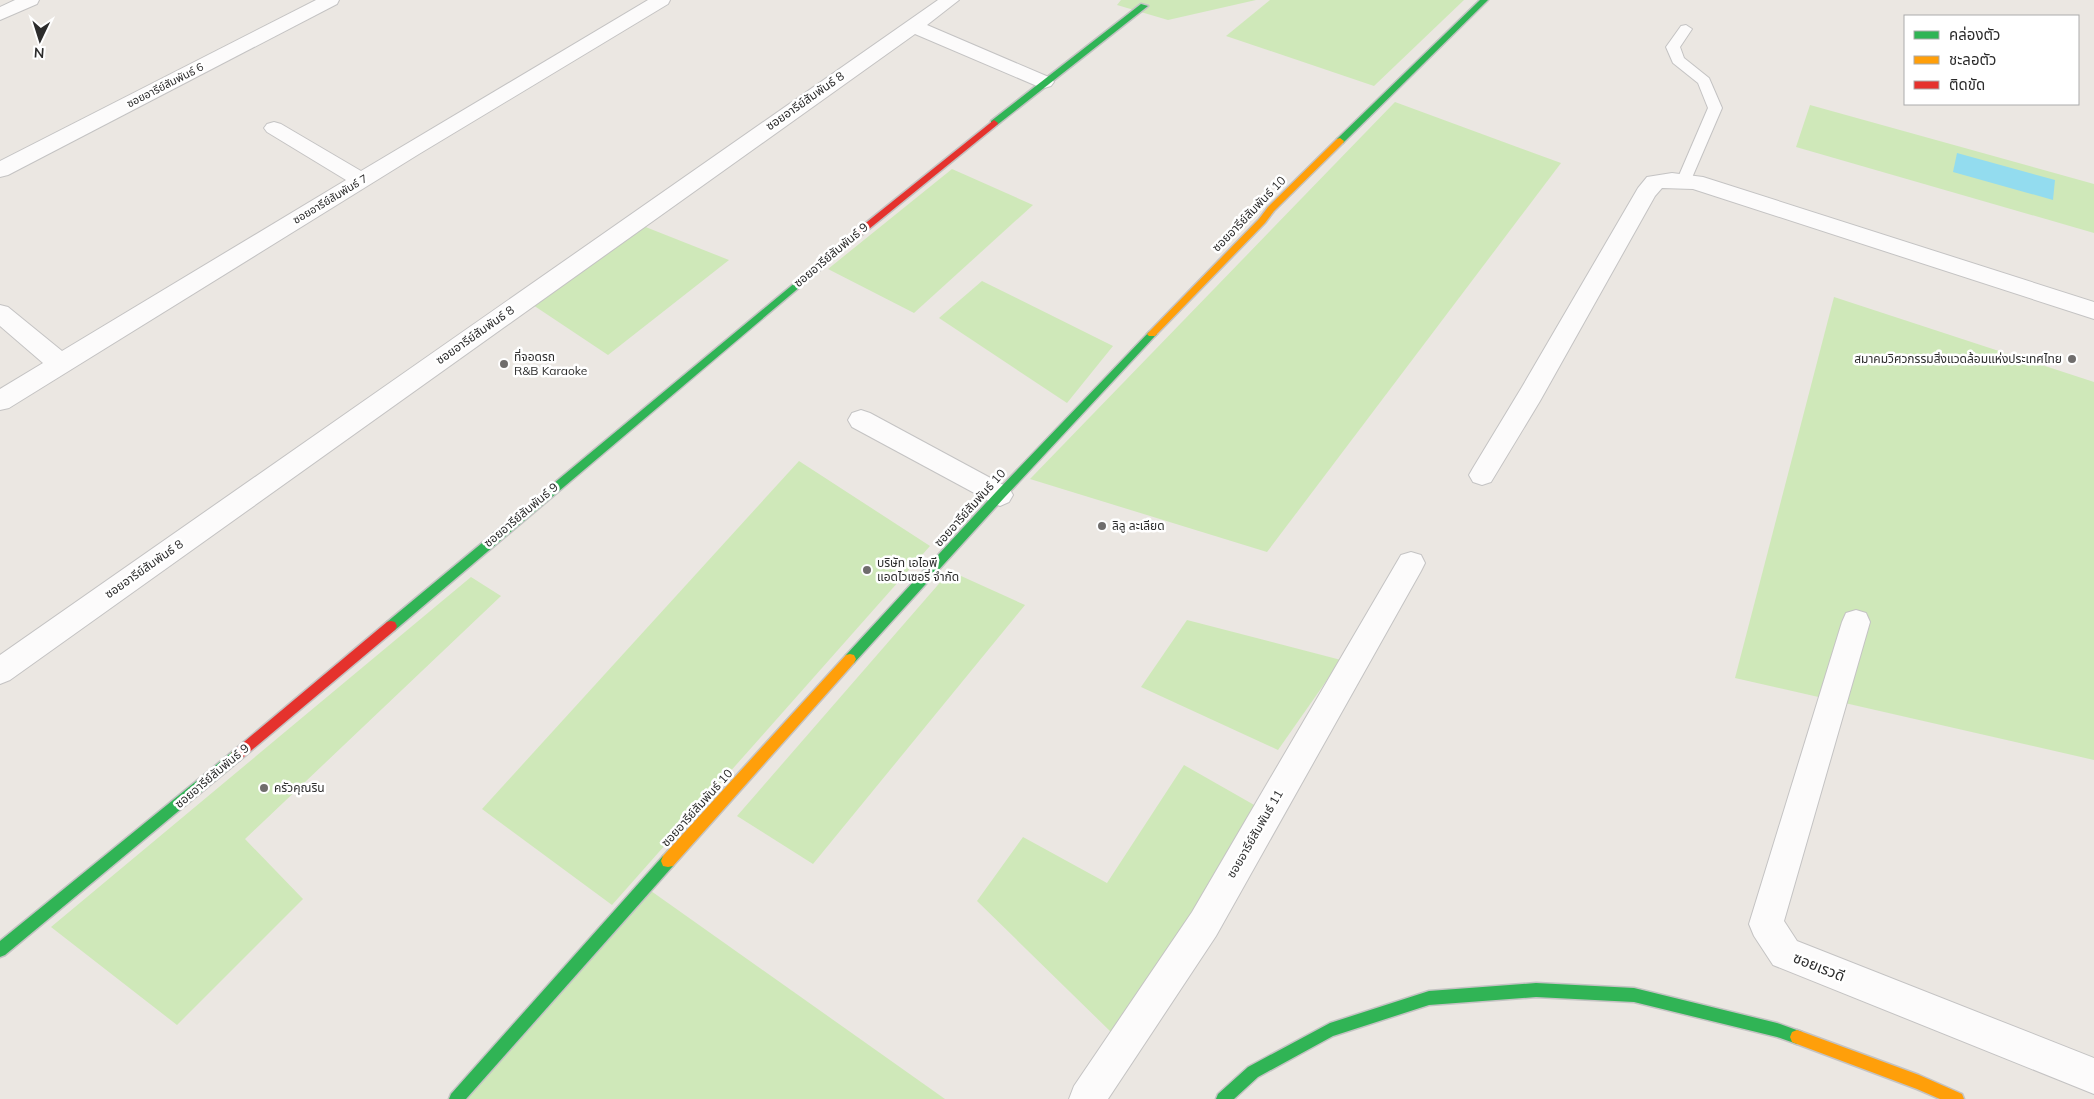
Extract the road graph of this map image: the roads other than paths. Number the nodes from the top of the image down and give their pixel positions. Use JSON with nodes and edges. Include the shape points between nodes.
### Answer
{"nodes":[{"id":1,"x":30,"y":0,"type":"edge"},
{"id":2,"x":330,"y":0,"type":"edge"},
{"id":3,"x":661,"y":0,"type":"edge"},
{"id":4,"x":950,"y":0,"type":"edge"},
{"id":5,"x":1484,"y":0,"type":"edge"},
{"id":6,"x":1144,"y":6,"type":"dead end"},
{"id":7,"x":0,"y":14,"type":"edge"},
{"id":8,"x":912,"y":26,"type":"junction"},
{"id":9,"x":1686,"y":29,"type":"dead end"},
{"id":10,"x":1044,"y":82,"type":"junction"},
{"id":11,"x":274,"y":128,"type":"dead end"},
{"id":12,"x":0,"y":170,"type":"edge"},
{"id":13,"x":361,"y":180,"type":"junction"},
{"id":14,"x":1684,"y":180,"type":"junction"},
{"id":15,"x":2094,"y":311,"type":"edge"},
{"id":16,"x":0,"y":313,"type":"edge"},
{"id":17,"x":61,"y":364,"type":"junction"},
{"id":18,"x":0,"y":401,"type":"edge"},
{"id":19,"x":861,"y":420,"type":"dead end"},
{"id":20,"x":1482,"y":475,"type":"dead end"},
{"id":21,"x":1000,"y":495,"type":"junction"},
{"id":22,"x":1411,"y":562,"type":"dead end"},
{"id":23,"x":1856,"y":622,"type":"dead end"},
{"id":24,"x":0,"y":671,"type":"edge"},
{"id":25,"x":0,"y":950,"type":"edge"},
{"id":26,"x":2094,"y":1076,"type":"edge"},
{"id":27,"x":456,"y":1099,"type":"edge"},
{"id":28,"x":1087,"y":1099,"type":"edge"},
{"id":29,"x":1222,"y":1099,"type":"edge"},
{"id":30,"x":1957,"y":1099,"type":"edge"}],
"edges":[{"from":1,"to":7,"type":"street"},
{"from":2,"to":12,"type":"street","name":"ซอยอารีย์สัมพันธ์ 6"},
{"from":3,"to":13,"type":"street","name":"ซอยอารีย์สัมพันธ์ 7"},
{"from":4,"to":8,"type":"street","name":"ซอยอารีย์สัมพันธ์ 8"},
{"from":5,"to":21,"type":"main road","name":"ซอยอารีย์สัมพันธ์ 10","via":[[1271,209]]},
{"from":6,"to":10,"type":"main road","name":"ซอยอารีย์สัมพันธ์ 9"},
{"from":8,"to":10,"type":"street"},
{"from":8,"to":24,"type":"street","name":"ซอยอารีย์สัมพันธ์ 8"},
{"from":9,"to":14,"type":"lane","via":[[1673,47],[1678,60],[1704,81],[1715,108]]},
{"from":10,"to":25,"type":"main road","name":"ซอยอารีย์สัมพันธ์ 9","via":[[854,236],[137,840]]},
{"from":11,"to":13,"type":"street"},
{"from":13,"to":17,"type":"street","name":"ซอยอารีย์สัมพันธ์ 7"},
{"from":14,"to":15,"type":"street"},
{"from":14,"to":20,"type":"street","via":[[1655,182],[1646,193]]},
{"from":16,"to":17,"type":"street"},
{"from":17,"to":18,"type":"street","name":"ซอยอารีย์สัมพันธ์ 7"},
{"from":19,"to":21,"type":"street"},
{"from":21,"to":27,"type":"main road","name":"ซอยอารีย์สัมพันธ์ 10","via":[[693,832]]},
{"from":22,"to":28,"type":"street","name":"ซอยอารีย์สัมพันธ์ 11","via":[[1204,924]]},
{"from":23,"to":26,"type":"street","name":"ซอยเรวดี","via":[[1766,924],[1785,953]]},
{"from":29,"to":30,"type":"main road","via":[[1253,1072],[1330,1030],[1429,998],[1536,990],[1634,995],[1777,1030]]}]}
